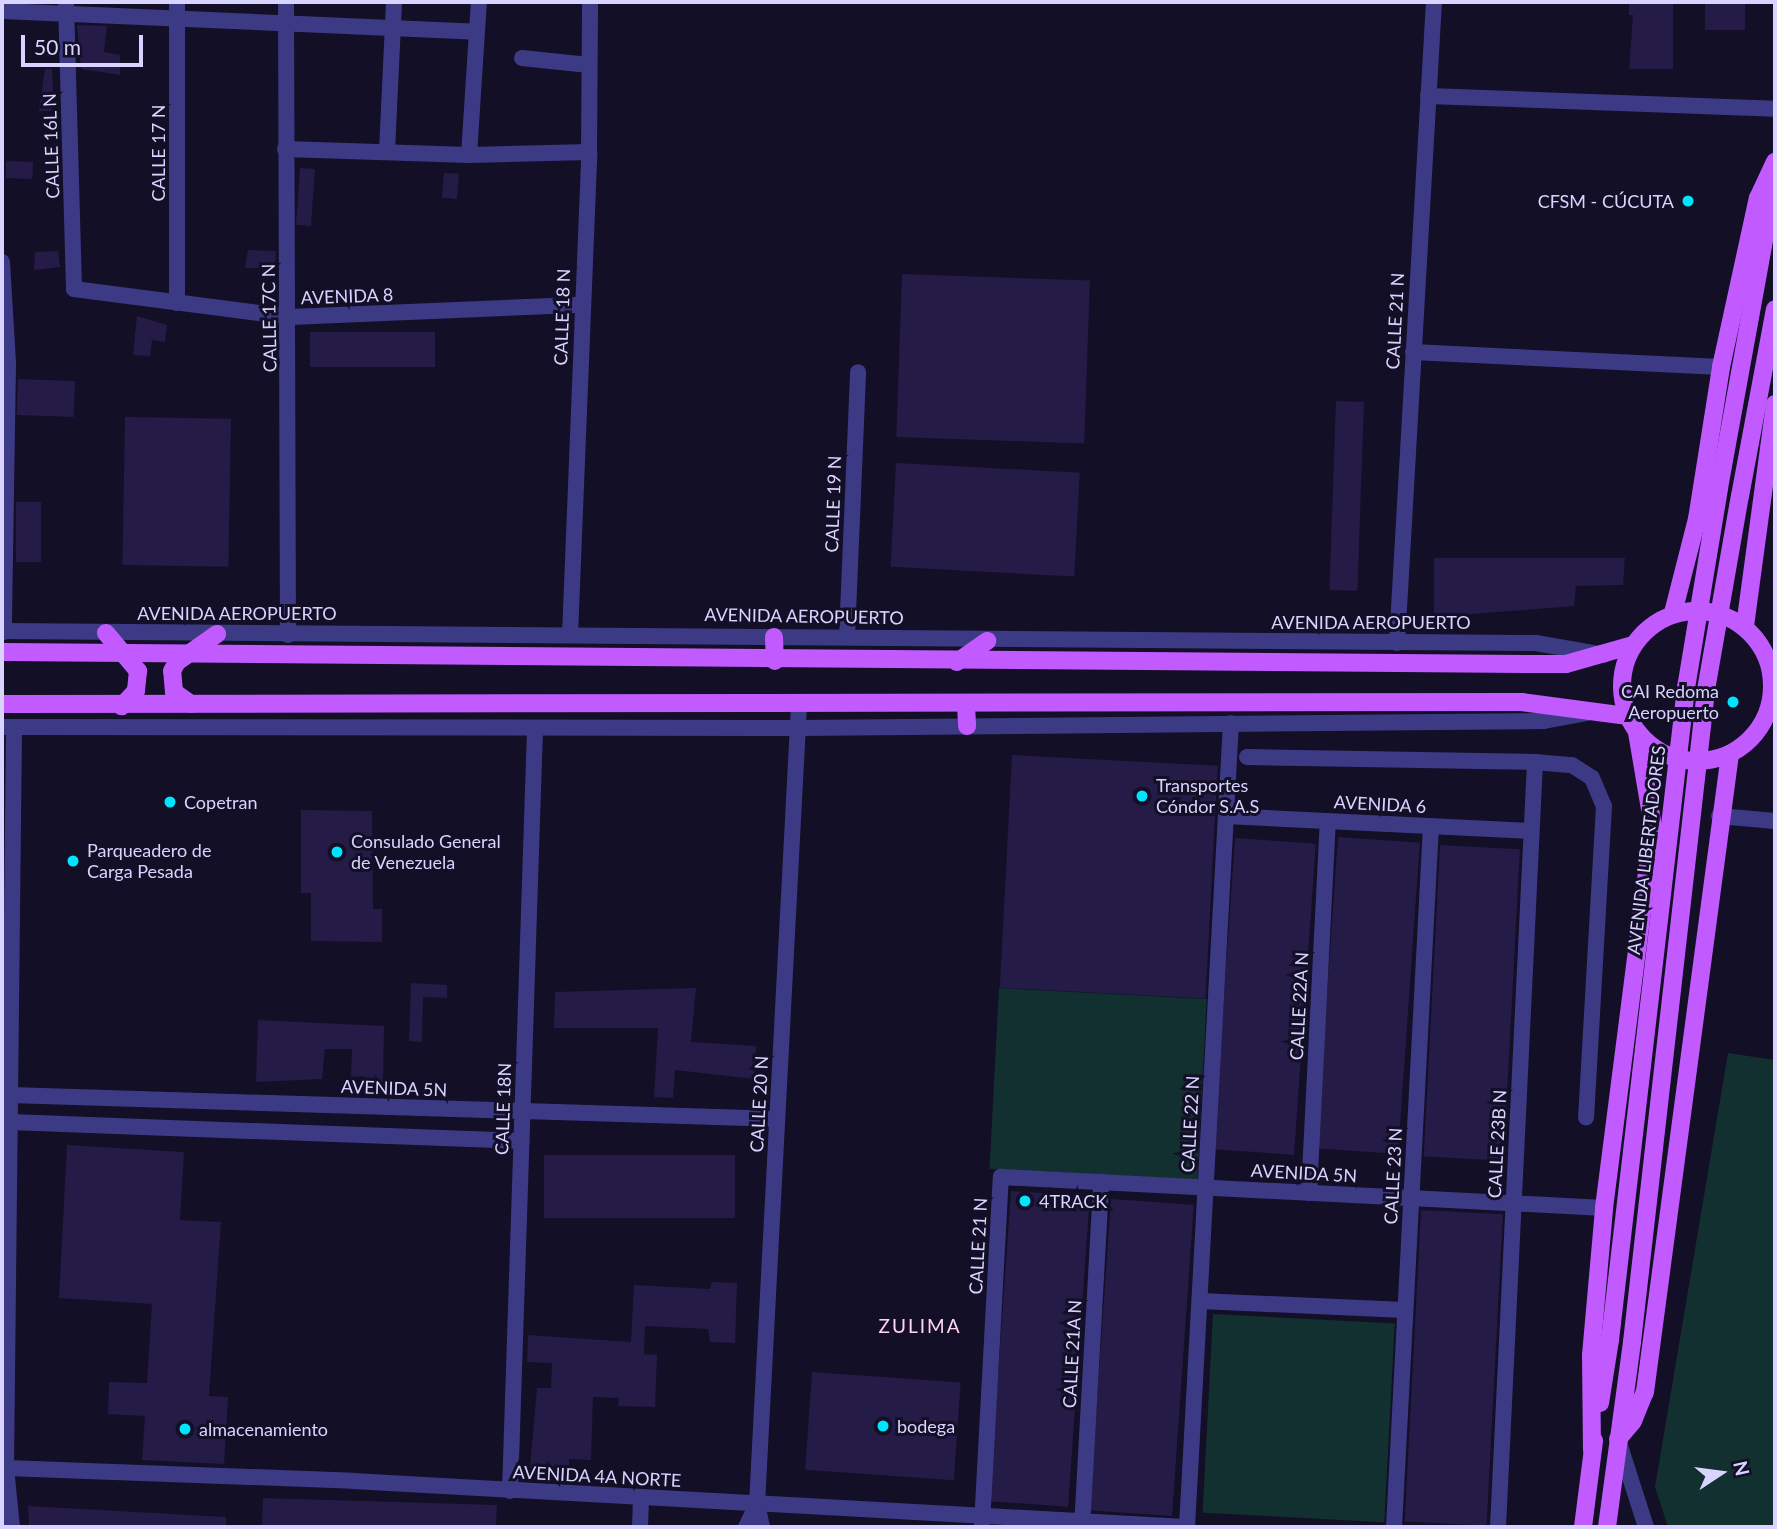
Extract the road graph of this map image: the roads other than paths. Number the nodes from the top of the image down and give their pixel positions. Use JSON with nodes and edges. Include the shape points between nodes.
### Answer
{"nodes":[{"id":1,"x":286,"y":2,"type":"edge"},
{"id":2,"x":394,"y":2,"type":"edge"},
{"id":3,"x":480,"y":2,"type":"edge"},
{"id":4,"x":590,"y":2,"type":"edge"},
{"id":5,"x":1434,"y":2,"type":"edge"},
{"id":6,"x":66,"y":8,"type":"edge"},
{"id":7,"x":177,"y":10,"type":"edge"},
{"id":8,"x":2,"y":11,"type":"edge"},
{"id":9,"x":286,"y":24,"type":"junction"},
{"id":10,"x":393,"y":29,"type":"junction"},
{"id":11,"x":477,"y":32,"type":"junction"},
{"id":12,"x":522,"y":58,"type":"dead end"},
{"id":13,"x":590,"y":65,"type":"junction"},
{"id":14,"x":1427,"y":96,"type":"junction"},
{"id":15,"x":1775,"y":109,"type":"edge"},
{"id":16,"x":285,"y":149,"type":"junction"},
{"id":17,"x":387,"y":151,"type":"junction"},
{"id":18,"x":589,"y":152,"type":"junction"},
{"id":19,"x":469,"y":155,"type":"junction"},
{"id":20,"x":1775,"y":162,"type":"edge"},
{"id":21,"x":1775,"y":181,"type":"edge"},
{"id":22,"x":2,"y":262,"type":"edge"},
{"id":23,"x":74,"y":289,"type":"joint"},
{"id":24,"x":177,"y":303,"type":"junction"},
{"id":25,"x":582,"y":305,"type":"junction"},
{"id":26,"x":1775,"y":309,"type":"edge"},
{"id":27,"x":290,"y":317,"type":"junction"},
{"id":28,"x":1413,"y":352,"type":"junction"},
{"id":29,"x":1721,"y":367,"type":"junction"},
{"id":30,"x":858,"y":372,"type":"dead end"},
{"id":31,"x":1775,"y":404,"type":"edge"},
{"id":32,"x":1673,"y":613,"type":"junction"},
{"id":33,"x":1745,"y":626,"type":"junction"},
{"id":34,"x":3,"y":632,"type":"edge"},
{"id":35,"x":106,"y":633,"type":"junction"},
{"id":36,"x":217,"y":634,"type":"junction"},
{"id":37,"x":288,"y":635,"type":"junction"},
{"id":38,"x":570,"y":635,"type":"junction"},
{"id":39,"x":774,"y":637,"type":"junction"},
{"id":40,"x":847,"y":638,"type":"junction"},
{"id":41,"x":987,"y":641,"type":"junction"},
{"id":42,"x":1397,"y":643,"type":"junction"},
{"id":43,"x":1633,"y":645,"type":"junction"},
{"id":44,"x":2,"y":652,"type":"edge"},
{"id":45,"x":1770,"y":652,"type":"edge"},
{"id":46,"x":1604,"y":654,"type":"junction"},
{"id":47,"x":127,"y":655,"type":"junction"},
{"id":48,"x":185,"y":655,"type":"junction"},
{"id":49,"x":775,"y":661,"type":"junction"},
{"id":50,"x":957,"y":662,"type":"junction"},
{"id":51,"x":2,"y":704,"type":"edge"},
{"id":52,"x":191,"y":704,"type":"junction"},
{"id":53,"x":967,"y":705,"type":"junction"},
{"id":54,"x":122,"y":706,"type":"junction"},
{"id":55,"x":799,"y":706,"type":"junction"},
{"id":56,"x":1600,"y":711,"type":"junction"},
{"id":57,"x":1231,"y":723,"type":"junction"},
{"id":58,"x":1632,"y":724,"type":"junction"},
{"id":59,"x":1775,"y":724,"type":"edge"},
{"id":60,"x":967,"y":726,"type":"junction"},
{"id":61,"x":8,"y":727,"type":"edge"},
{"id":62,"x":535,"y":728,"type":"junction"},
{"id":63,"x":797,"y":728,"type":"junction"},
{"id":64,"x":1751,"y":740,"type":"junction"},
{"id":65,"x":1730,"y":754,"type":"junction"},
{"id":66,"x":1247,"y":757,"type":"dead end"},
{"id":67,"x":1535,"y":762,"type":"junction"},
{"id":68,"x":1226,"y":816,"type":"junction"},
{"id":69,"x":1719,"y":816,"type":"junction"},
{"id":70,"x":1328,"y":821,"type":"junction"},
{"id":71,"x":1775,"y":821,"type":"edge"},
{"id":72,"x":1431,"y":826,"type":"junction"},
{"id":73,"x":1531,"y":831,"type":"junction"},
{"id":74,"x":10,"y":1095,"type":"junction"},
{"id":75,"x":523,"y":1112,"type":"junction"},
{"id":76,"x":1586,"y":1117,"type":"dead end"},
{"id":77,"x":777,"y":1119,"type":"junction"},
{"id":78,"x":10,"y":1122,"type":"junction"},
{"id":79,"x":522,"y":1141,"type":"junction"},
{"id":80,"x":1001,"y":1177,"type":"joint"},
{"id":81,"x":1101,"y":1182,"type":"junction"},
{"id":82,"x":1206,"y":1188,"type":"junction"},
{"id":83,"x":1309,"y":1193,"type":"junction"},
{"id":84,"x":1411,"y":1198,"type":"junction"},
{"id":85,"x":1513,"y":1204,"type":"junction"},
{"id":86,"x":1604,"y":1208,"type":"junction"},
{"id":87,"x":1200,"y":1301,"type":"junction"},
{"id":88,"x":1405,"y":1310,"type":"junction"},
{"id":89,"x":1618,"y":1439,"type":"junction"},
{"id":90,"x":1592,"y":1451,"type":"junction"},
{"id":91,"x":6,"y":1468,"type":"junction"},
{"id":92,"x":510,"y":1491,"type":"junction"},
{"id":93,"x":641,"y":1498,"type":"junction"},
{"id":94,"x":757,"y":1504,"type":"junction"},
{"id":95,"x":871,"y":1510,"type":"junction"},
{"id":96,"x":982,"y":1522,"type":"edge"},
{"id":97,"x":1082,"y":1524,"type":"edge"},
{"id":98,"x":12,"y":1527,"type":"edge"},
{"id":99,"x":639,"y":1527,"type":"edge"},
{"id":100,"x":746,"y":1527,"type":"edge"},
{"id":101,"x":762,"y":1527,"type":"edge"},
{"id":102,"x":870,"y":1527,"type":"edge"},
{"id":103,"x":1186,"y":1527,"type":"edge"},
{"id":104,"x":1394,"y":1527,"type":"edge"},
{"id":105,"x":1498,"y":1527,"type":"edge"},
{"id":106,"x":1583,"y":1527,"type":"edge"},
{"id":107,"x":1607,"y":1527,"type":"edge"},
{"id":108,"x":1646,"y":1527,"type":"edge"}],
"edges":[{"from":1,"to":9,"type":"street","name":"CALLE 17C N"},
{"from":2,"to":10,"type":"street"},
{"from":3,"to":11,"type":"street"},
{"from":4,"to":13,"type":"street","name":"CALLE 18 N"},
{"from":5,"to":14,"type":"street","name":"CALLE 21 N"},
{"from":6,"to":7,"type":"street"},
{"from":6,"to":8,"type":"street"},
{"from":6,"to":23,"type":"street","name":"CALLE 16L N"},
{"from":7,"to":9,"type":"street"},
{"from":7,"to":24,"type":"street","name":"CALLE 17 N"},
{"from":9,"to":10,"type":"street"},
{"from":9,"to":16,"type":"street","name":"CALLE 17C N"},
{"from":10,"to":11,"type":"street"},
{"from":10,"to":17,"type":"street"},
{"from":11,"to":19,"type":"street"},
{"from":12,"to":13,"type":"street"},
{"from":13,"to":18,"type":"street","name":"CALLE 18 N"},
{"from":14,"to":15,"type":"street"},
{"from":14,"to":28,"type":"street","name":"CALLE 21 N"},
{"from":16,"to":17,"type":"street"},
{"from":16,"to":27,"type":"street","name":"CALLE 17C N"},
{"from":17,"to":19,"type":"street"},
{"from":18,"to":19,"type":"street"},
{"from":18,"to":25,"type":"street","name":"CALLE 18 N"},
{"from":20,"to":29,"type":"main road","via":[[1758,198]]},
{"from":21,"to":90,"type":"main road","name":"AVENIDA LIBERTADORES","bridge":true,"via":[[1686,688]]},
{"from":22,"to":34,"type":"street","via":[[8,364]]},
{"from":23,"to":24,"type":"street","name":"AVENIDA 8"},
{"from":24,"to":27,"type":"street","name":"AVENIDA 8"},
{"from":25,"to":27,"type":"street","name":"AVENIDA 8"},
{"from":25,"to":38,"type":"street","name":"CALLE 18 N"},
{"from":26,"to":89,"type":"main road","bridge":true,"via":[[1706,690]]},
{"from":27,"to":37,"type":"street","name":"CALLE 17C N"},
{"from":28,"to":29,"type":"street"},
{"from":28,"to":42,"type":"street","name":"CALLE 21 N"},
{"from":29,"to":32,"type":"main road","via":[[1704,482]]},
{"from":30,"to":40,"type":"street","name":"CALLE 19 N"},
{"from":31,"to":33,"type":"main road"},
{"from":32,"to":33,"type":"main road","via":[[1698,609],[1723,614]]},
{"from":32,"to":43,"type":"main road","via":[[1650,625]]},
{"from":33,"to":45,"type":"main road"},
{"from":34,"to":35,"type":"street","name":"AVENIDA AEROPUERTO"},
{"from":35,"to":36,"type":"street","name":"AVENIDA AEROPUERTO"},
{"from":35,"to":47,"type":"main road"},
{"from":36,"to":37,"type":"street","name":"AVENIDA AEROPUERTO"},
{"from":36,"to":48,"type":"main road"},
{"from":37,"to":38,"type":"street","name":"AVENIDA AEROPUERTO"},
{"from":38,"to":39,"type":"street","name":"AVENIDA AEROPUERTO"},
{"from":39,"to":40,"type":"street","name":"AVENIDA AEROPUERTO"},
{"from":39,"to":49,"type":"main road"},
{"from":40,"to":41,"type":"street","name":"AVENIDA AEROPUERTO"},
{"from":41,"to":42,"type":"street","name":"AVENIDA AEROPUERTO"},
{"from":41,"to":50,"type":"main road"},
{"from":42,"to":46,"type":"street","name":"AVENIDA AEROPUERTO","via":[[1536,643]]},
{"from":43,"to":46,"type":"main road","name":"AVENIDA AEROPUERTO"},
{"from":43,"to":58,"type":"main road","via":[[1622,680]]},
{"from":44,"to":47,"type":"main road","name":"AVENIDA AEROPUERTO"},
{"from":45,"to":64,"type":"main road","via":[[1772,697],[1765,720]]},
{"from":46,"to":50,"type":"main road","name":"AVENIDA AEROPUERTO","via":[[1566,664]]},
{"from":47,"to":48,"type":"main road","name":"AVENIDA AEROPUERTO"},
{"from":47,"to":54,"type":"main road","via":[[139,681],[131,700]]},
{"from":48,"to":49,"type":"main road","name":"AVENIDA AEROPUERTO"},
{"from":48,"to":52,"type":"main road","via":[[177,662],[170,682],[182,700]]},
{"from":49,"to":50,"type":"main road","name":"AVENIDA AEROPUERTO"},
{"from":51,"to":54,"type":"main road"},
{"from":52,"to":54,"type":"main road"},
{"from":52,"to":55,"type":"main road"},
{"from":53,"to":55,"type":"main road"},
{"from":53,"to":56,"type":"main road","via":[[1521,702]]},
{"from":53,"to":60,"type":"main road"},
{"from":55,"to":63,"type":"street","name":"CALLE 20 N"},
{"from":56,"to":57,"type":"street","via":[[1544,721]]},
{"from":56,"to":58,"type":"main road"},
{"from":57,"to":60,"type":"street"},
{"from":57,"to":68,"type":"street","name":"CALLE 22 N"},
{"from":58,"to":65,"type":"main road","via":[[1656,750],[1679,760],[1705,761]]},
{"from":58,"to":86,"type":"main road","via":[[1653,827]]},
{"from":59,"to":64,"type":"main road"},
{"from":60,"to":63,"type":"street"},
{"from":61,"to":62,"type":"street"},
{"from":61,"to":74,"type":"street"},
{"from":62,"to":63,"type":"street"},
{"from":62,"to":75,"type":"street","name":"CALLE 18N"},
{"from":63,"to":77,"type":"street","name":"CALLE 20 N"},
{"from":64,"to":65,"type":"main road"},
{"from":65,"to":69,"type":"main road"},
{"from":66,"to":67,"type":"street"},
{"from":67,"to":73,"type":"street","name":"CALLE 23B N"},
{"from":67,"to":76,"type":"street","via":[[1572,765],[1592,778],[1604,806]]},
{"from":68,"to":70,"type":"street","name":"AVENIDA 6"},
{"from":68,"to":82,"type":"street","name":"CALLE 22 N"},
{"from":69,"to":71,"type":"street"},
{"from":69,"to":89,"type":"main road","via":[[1645,1392],[1633,1421]]},
{"from":70,"to":72,"type":"street","name":"AVENIDA 6"},
{"from":70,"to":83,"type":"street","name":"CALLE 22A N"},
{"from":72,"to":73,"type":"street","name":"AVENIDA 6"},
{"from":72,"to":84,"type":"street","name":"CALLE 23 N"},
{"from":73,"to":85,"type":"street","name":"CALLE 23B N"},
{"from":74,"to":75,"type":"street","name":"AVENIDA 5N"},
{"from":74,"to":78,"type":"street"},
{"from":75,"to":77,"type":"street","name":"AVENIDA 5N"},
{"from":75,"to":79,"type":"street","name":"CALLE 18N"},
{"from":77,"to":94,"type":"street","name":"CALLE 20 N"},
{"from":78,"to":79,"type":"street"},
{"from":78,"to":91,"type":"street"},
{"from":79,"to":92,"type":"street","name":"CALLE 18N"},
{"from":80,"to":81,"type":"street","name":"AVENIDA 5N"},
{"from":80,"to":96,"type":"street","name":"CALLE 21 N"},
{"from":81,"to":82,"type":"street","name":"AVENIDA 5N"},
{"from":81,"to":97,"type":"street","name":"CALLE 21A N"},
{"from":82,"to":83,"type":"street","name":"AVENIDA 5N"},
{"from":82,"to":87,"type":"street","name":"CALLE 22 N"},
{"from":83,"to":84,"type":"street","name":"AVENIDA 5N"},
{"from":84,"to":85,"type":"street","name":"AVENIDA 5N"},
{"from":84,"to":88,"type":"street","name":"CALLE 23 N"},
{"from":85,"to":86,"type":"street","name":"AVENIDA 5N"},
{"from":85,"to":105,"type":"street","name":"CALLE 23B N"},
{"from":86,"to":90,"type":"main road","via":[[1591,1355]]},
{"from":87,"to":88,"type":"street"},
{"from":87,"to":103,"type":"street","name":"CALLE 22 N"},
{"from":88,"to":104,"type":"street","name":"CALLE 23 N"},
{"from":89,"to":107,"type":"main road"},
{"from":89,"to":108,"type":"street"},
{"from":90,"to":106,"type":"main road","name":"AVENIDA LIBERTADORES"},
{"from":91,"to":92,"type":"street","name":"AVENIDA 4A NORTE"},
{"from":91,"to":98,"type":"street"},
{"from":92,"to":93,"type":"street","name":"AVENIDA 4A NORTE"},
{"from":93,"to":94,"type":"street","name":"AVENIDA 4A NORTE"},
{"from":93,"to":99,"type":"street"},
{"from":94,"to":95,"type":"street","name":"AVENIDA 4A NORTE"},
{"from":94,"to":100,"type":"street","name":"CALLE 20 N"},
{"from":94,"to":101,"type":"street","name":"CALLE 20 N"},
{"from":95,"to":96,"type":"street","name":"AVENIDA 4A NORTE"},
{"from":95,"to":102,"type":"street"},
{"from":96,"to":97,"type":"street","name":"AVENIDA 4A NORTE"},
{"from":97,"to":103,"type":"street","name":"AVENIDA 4A NORTE"}]}
